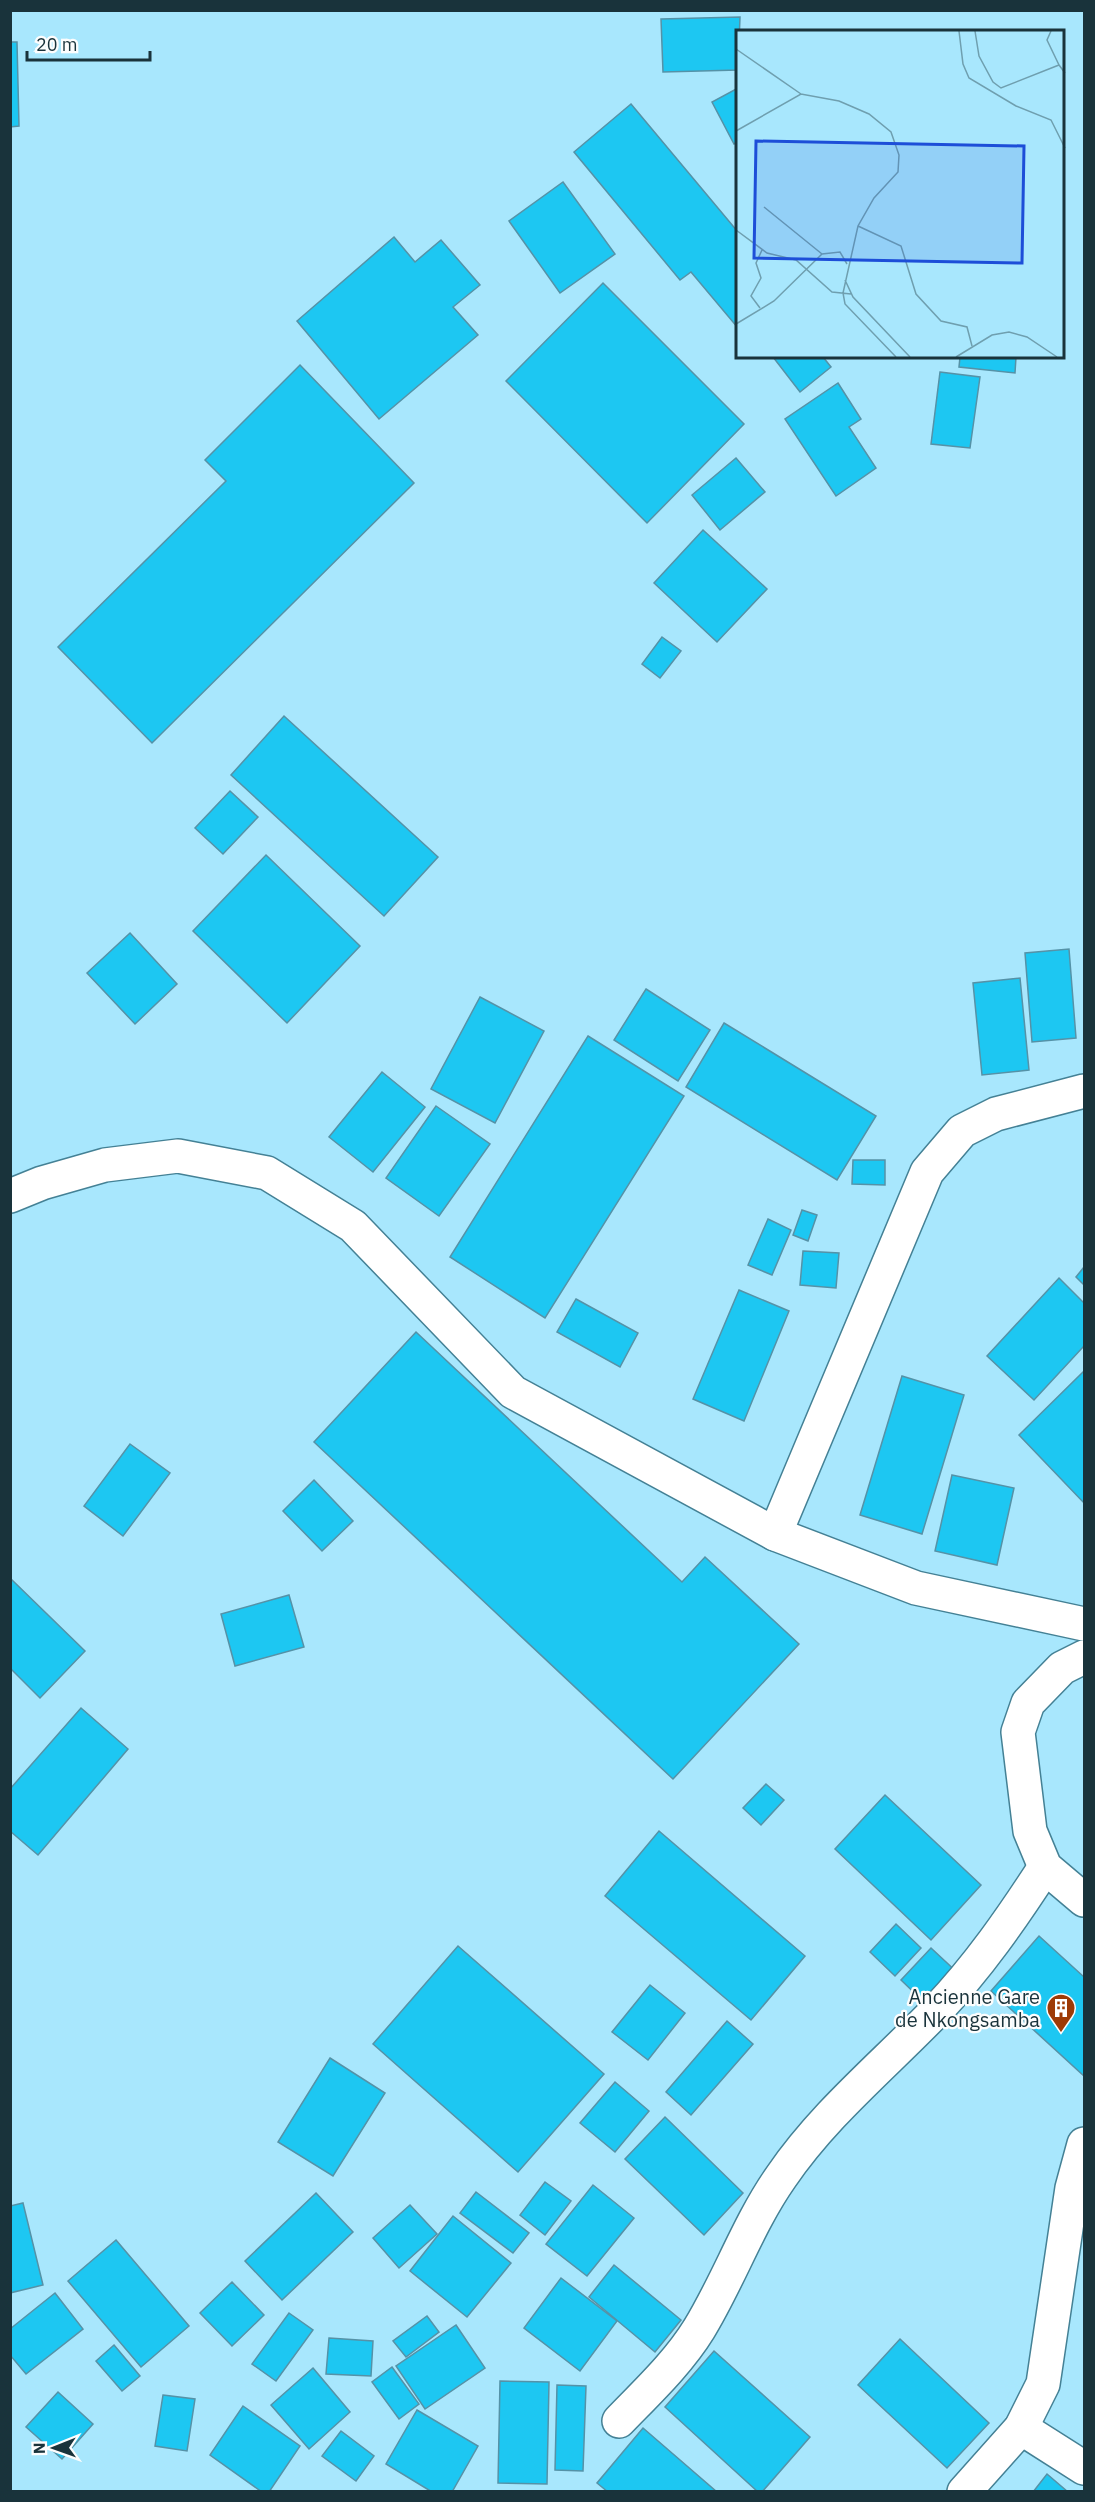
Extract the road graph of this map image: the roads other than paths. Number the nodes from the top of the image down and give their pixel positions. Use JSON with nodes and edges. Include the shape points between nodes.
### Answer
{"nodes":[{"id":1,"x":1084,"y":1091,"type":"edge"},
{"id":2,"x":10,"y":1196,"type":"edge"},
{"id":3,"x":775,"y":1534,"type":"junction"},
{"id":4,"x":1084,"y":1624,"type":"edge"},
{"id":5,"x":1084,"y":1657,"type":"edge"},
{"id":6,"x":1046,"y":1867,"type":"junction"},
{"id":7,"x":1084,"y":1900,"type":"edge"},
{"id":8,"x":1084,"y":2144,"type":"edge"},
{"id":9,"x":619,"y":2421,"type":"dead end"},
{"id":10,"x":1021,"y":2428,"type":"junction"},
{"id":11,"x":1084,"y":2468,"type":"edge"},
{"id":12,"x":964,"y":2492,"type":"edge"}],
"edges":[{"from":1,"to":3,"type":"street","via":[[996,1114],[962,1131],[927,1172]]},
{"from":2,"to":3,"type":"street","via":[[105,1166],[178,1156],[267,1173],[353,1227],[513,1392]]},
{"from":3,"to":4,"type":"street","via":[[916,1588]]},
{"from":5,"to":6,"type":"street","via":[[1062,1668],[1028,1703],[1018,1732],[1030,1831]]},
{"from":6,"to":7,"type":"street"},
{"from":6,"to":9,"type":"street","via":[[995,1942],[936,2011],[832,2114],[781,2177],[699,2329],[665,2373]]},
{"from":8,"to":10,"type":"street","via":[[1072,2188],[1043,2384]]},
{"from":10,"to":11,"type":"street"},
{"from":10,"to":12,"type":"street"}]}
